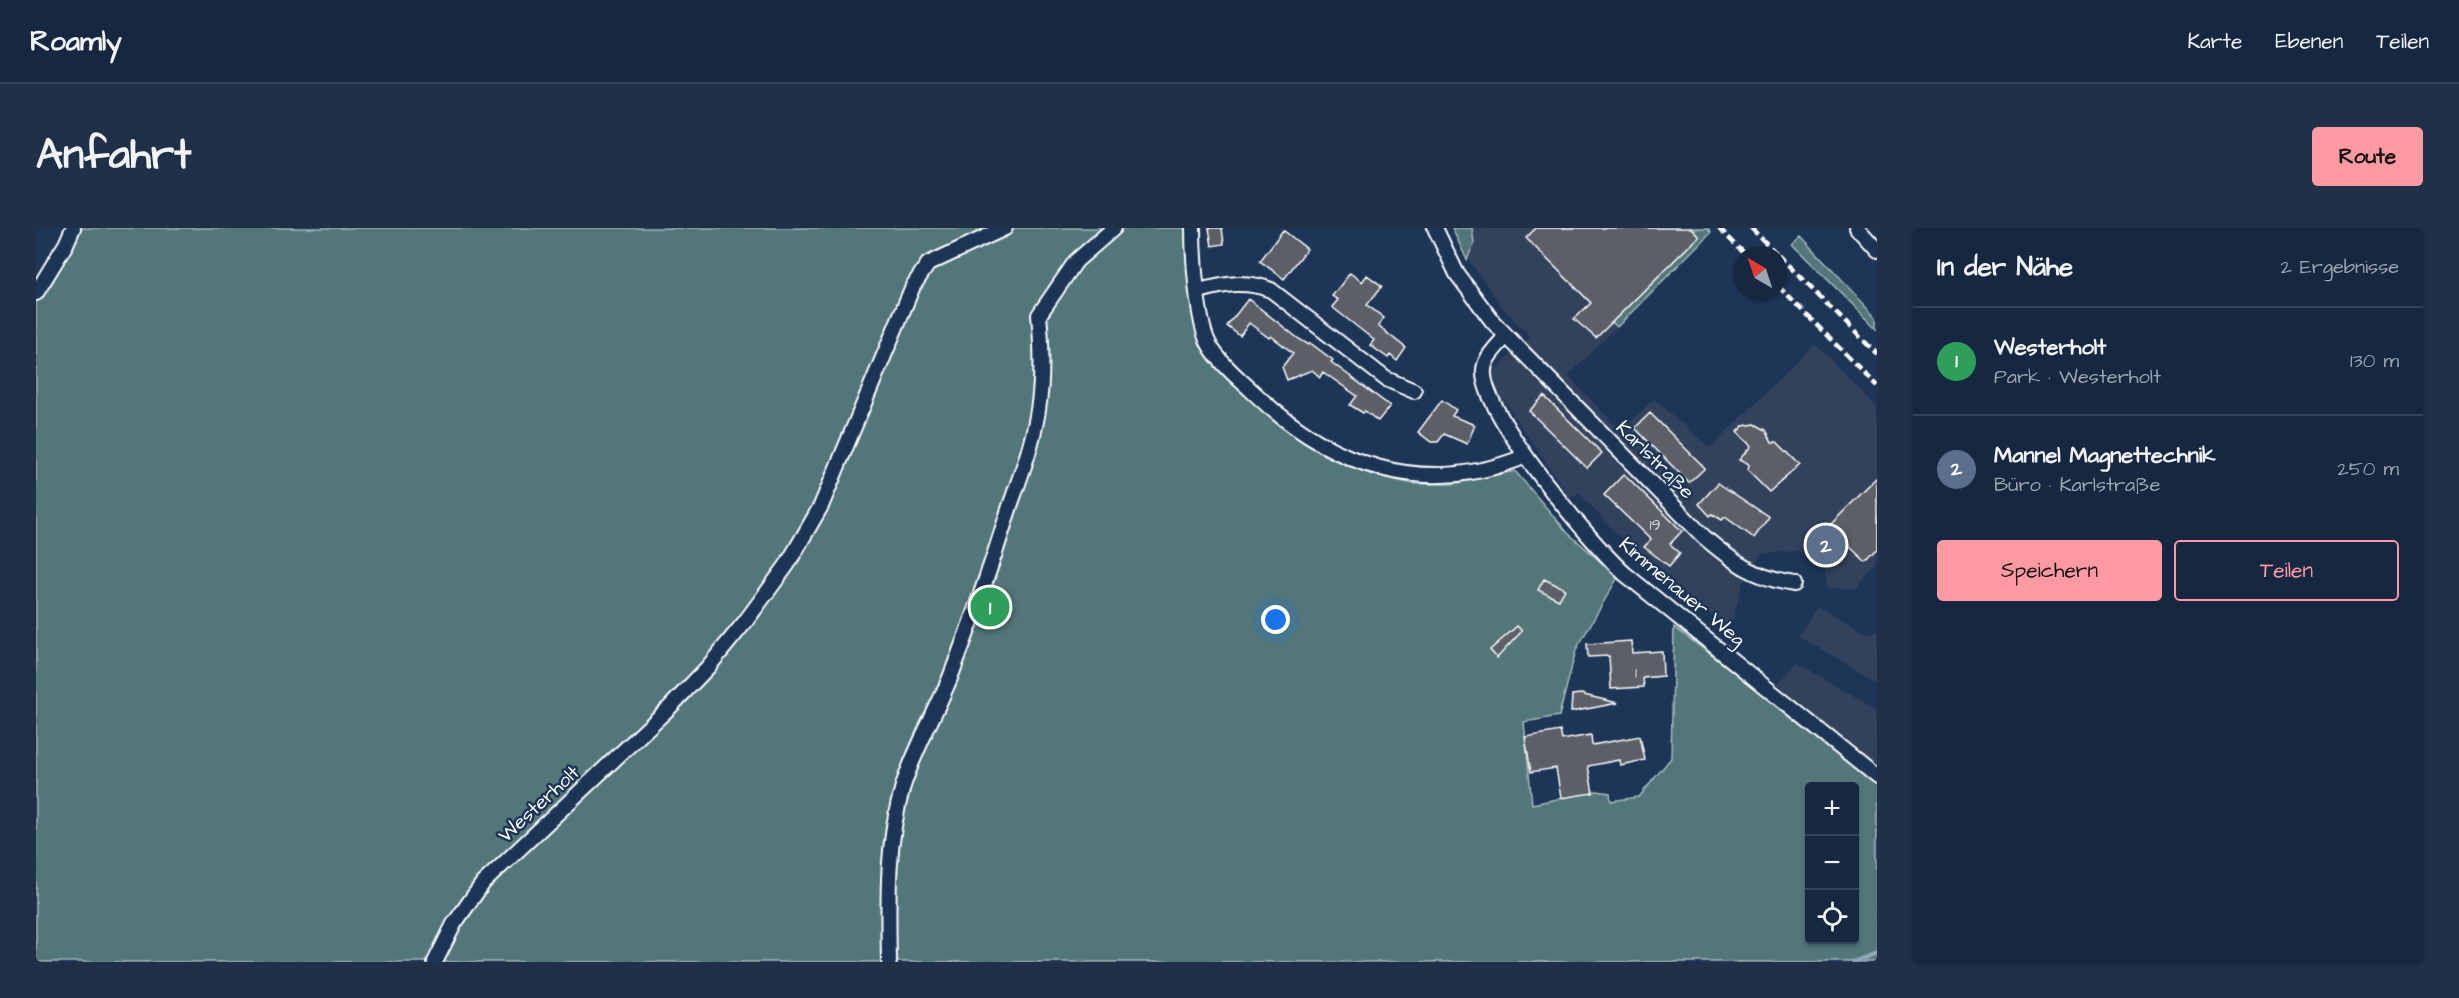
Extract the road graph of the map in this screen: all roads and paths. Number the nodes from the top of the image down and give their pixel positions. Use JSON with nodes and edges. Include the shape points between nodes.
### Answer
{"nodes":[{"id":1,"x":73,"y":228,"type":"edge"},
{"id":2,"x":1005,"y":228,"type":"edge"},
{"id":3,"x":1114,"y":228,"type":"edge"},
{"id":4,"x":1192,"y":228,"type":"edge"},
{"id":5,"x":1434,"y":228,"type":"edge"},
{"id":6,"x":1857,"y":228,"type":"edge"},
{"id":7,"x":1877,"y":250,"type":"edge"},
{"id":8,"x":1198,"y":291,"type":"junction"},
{"id":9,"x":36,"y":293,"type":"edge"},
{"id":10,"x":1506,"y":336,"type":"junction"},
{"id":11,"x":1414,"y":391,"type":"dead end"},
{"id":12,"x":1526,"y":456,"type":"junction"},
{"id":13,"x":1794,"y":584,"type":"dead end"},
{"id":14,"x":1877,"y":777,"type":"edge"},
{"id":15,"x":435,"y":962,"type":"edge"},
{"id":16,"x":889,"y":962,"type":"edge"}],
"edges":[{"from":1,"to":9,"type":"street"},
{"from":2,"to":15,"type":"street","name":"Westerholt","via":[[928,264],[914,286],[821,506],[787,565],[745,622],[677,699],[483,883],[454,924]]},
{"from":3,"to":16,"type":"street","via":[[1067,271],[1039,315],[1041,381],[1030,446],[992,564],[904,785],[893,828]]},
{"from":4,"to":8,"type":"street"},
{"from":5,"to":10,"type":"street","name":"Karlstraße","via":[[1457,274]]},
{"from":6,"to":7,"type":"street"},
{"from":8,"to":11,"type":"street","via":[[1240,282],[1271,290],[1386,379]]},
{"from":8,"to":12,"type":"street","via":[[1204,331],[1215,352],[1265,403],[1331,448],[1393,473],[1424,476],[1473,472]]},
{"from":10,"to":12,"type":"street","via":[[1487,360],[1484,374],[1503,421]]},
{"from":10,"to":13,"type":"street","name":"Karlstraße","via":[[1704,537],[1732,561],[1760,576]]},
{"from":12,"to":14,"type":"street","name":"Kimmenauer Weg","via":[[1608,558]]}]}
